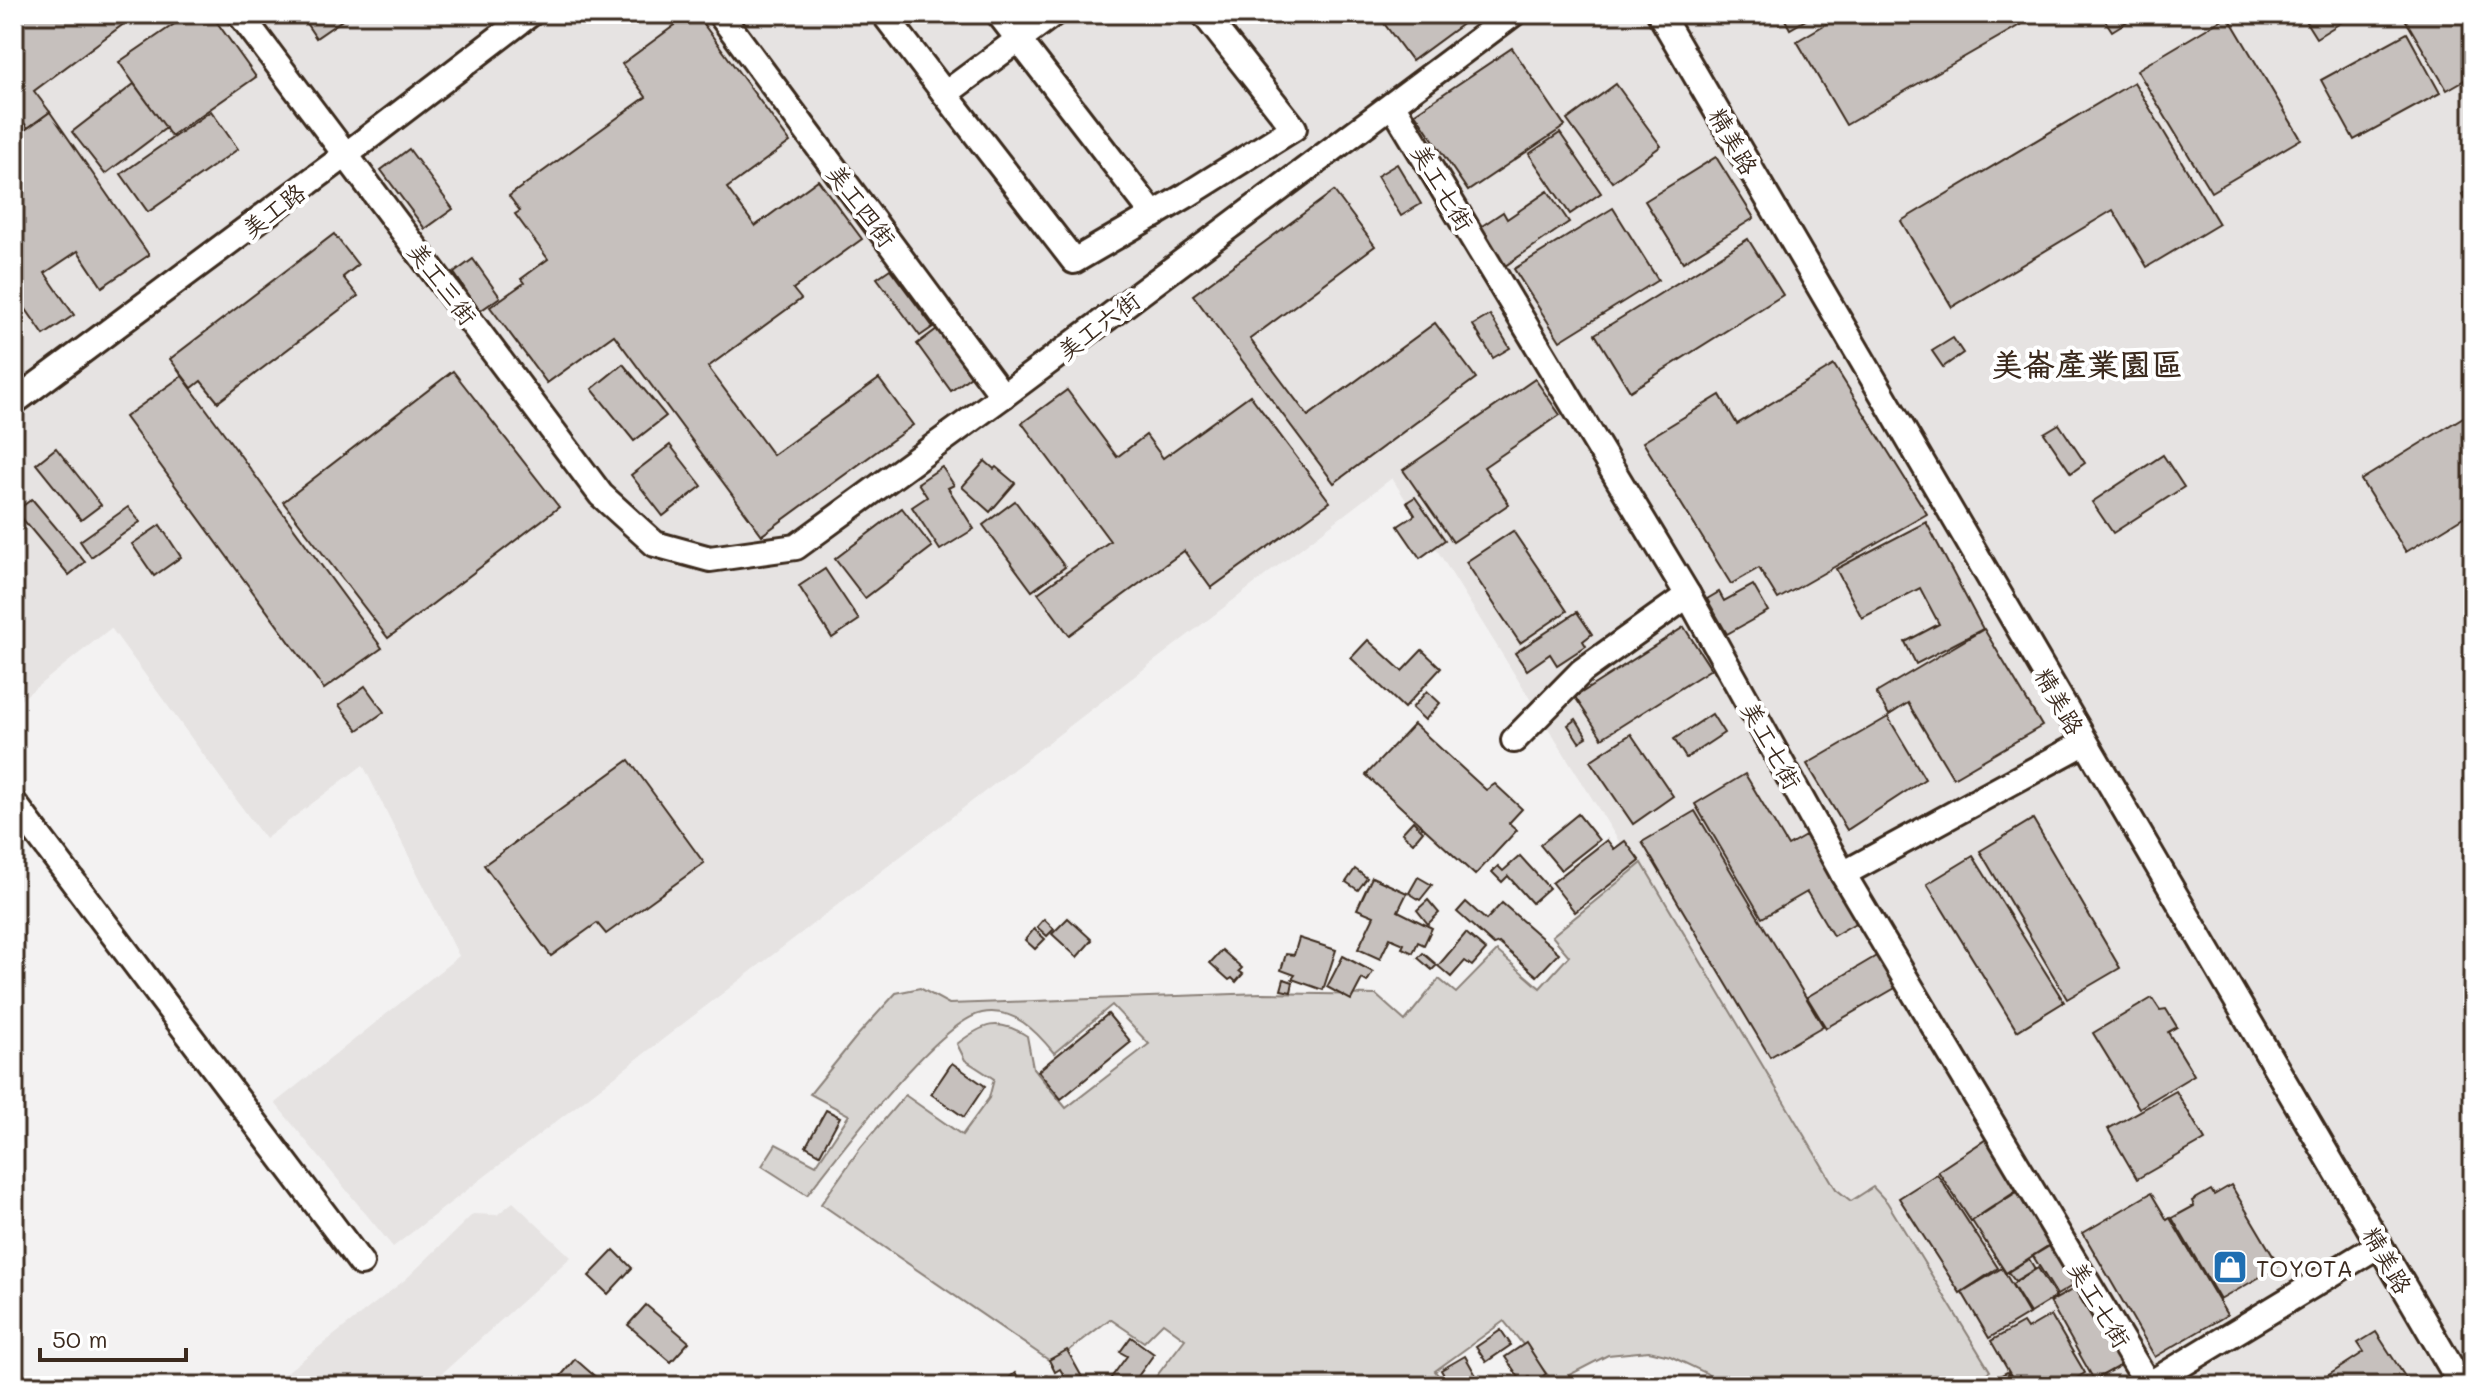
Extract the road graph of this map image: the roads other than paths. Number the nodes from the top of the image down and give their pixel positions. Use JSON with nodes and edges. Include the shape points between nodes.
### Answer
{"nodes":[{"id":1,"x":240,"y":14,"type":"edge"},
{"id":2,"x":530,"y":14,"type":"edge"},
{"id":3,"x":720,"y":14,"type":"edge"},
{"id":4,"x":884,"y":14,"type":"edge"},
{"id":5,"x":999,"y":14,"type":"edge"},
{"id":6,"x":1053,"y":14,"type":"edge"},
{"id":7,"x":1204,"y":14,"type":"edge"},
{"id":8,"x":1513,"y":14,"type":"edge"},
{"id":9,"x":1660,"y":14,"type":"edge"},
{"id":10,"x":1019,"y":39,"type":"junction"},
{"id":11,"x":945,"y":94,"type":"junction"},
{"id":12,"x":1393,"y":106,"type":"junction"},
{"id":13,"x":347,"y":154,"type":"junction"},
{"id":14,"x":1154,"y":215,"type":"junction"},
{"id":15,"x":1003,"y":396,"type":"junction"},
{"id":16,"x":14,"y":402,"type":"edge"},
{"id":17,"x":655,"y":544,"type":"joint"},
{"id":18,"x":1688,"y":595,"type":"junction"},
{"id":19,"x":1514,"y":740,"type":"dead end"},
{"id":20,"x":2084,"y":743,"type":"junction"},
{"id":21,"x":14,"y":803,"type":"edge"},
{"id":22,"x":1843,"y":874,"type":"junction"},
{"id":23,"x":2379,"y":1245,"type":"junction"},
{"id":24,"x":361,"y":1263,"type":"dead end"},
{"id":25,"x":2148,"y":1386,"type":"edge"},
{"id":26,"x":2462,"y":1386,"type":"edge"}],
"edges":[{"from":1,"to":13,"type":"street","name":"美工三街"},
{"from":2,"to":13,"type":"street","name":"美工路"},
{"from":3,"to":15,"type":"street","name":"美工四街"},
{"from":4,"to":11,"type":"street"},
{"from":5,"to":10,"type":"street"},
{"from":6,"to":10,"type":"street"},
{"from":7,"to":14,"type":"street","via":[[1294,128]]},
{"from":8,"to":12,"type":"street","name":"美工六街"},
{"from":9,"to":20,"type":"street","name":"精美路"},
{"from":10,"to":11,"type":"street"},
{"from":10,"to":14,"type":"street"},
{"from":11,"to":14,"type":"street","via":[[1074,261]]},
{"from":12,"to":15,"type":"street","name":"美工六街"},
{"from":12,"to":18,"type":"street","name":"美工七街"},
{"from":13,"to":16,"type":"street","name":"美工路"},
{"from":13,"to":17,"type":"street","name":"美工三街","via":[[601,495]]},
{"from":15,"to":17,"type":"street","name":"美工六街","via":[[796,547],[710,559]]},
{"from":18,"to":19,"type":"street","via":[[1582,671]]},
{"from":18,"to":22,"type":"street","name":"美工七街"},
{"from":20,"to":22,"type":"street"},
{"from":20,"to":23,"type":"street","name":"精美路"},
{"from":21,"to":24,"type":"street"},
{"from":22,"to":25,"type":"street","name":"美工七街"},
{"from":23,"to":25,"type":"street"},
{"from":23,"to":26,"type":"street","name":"精美路"}]}
